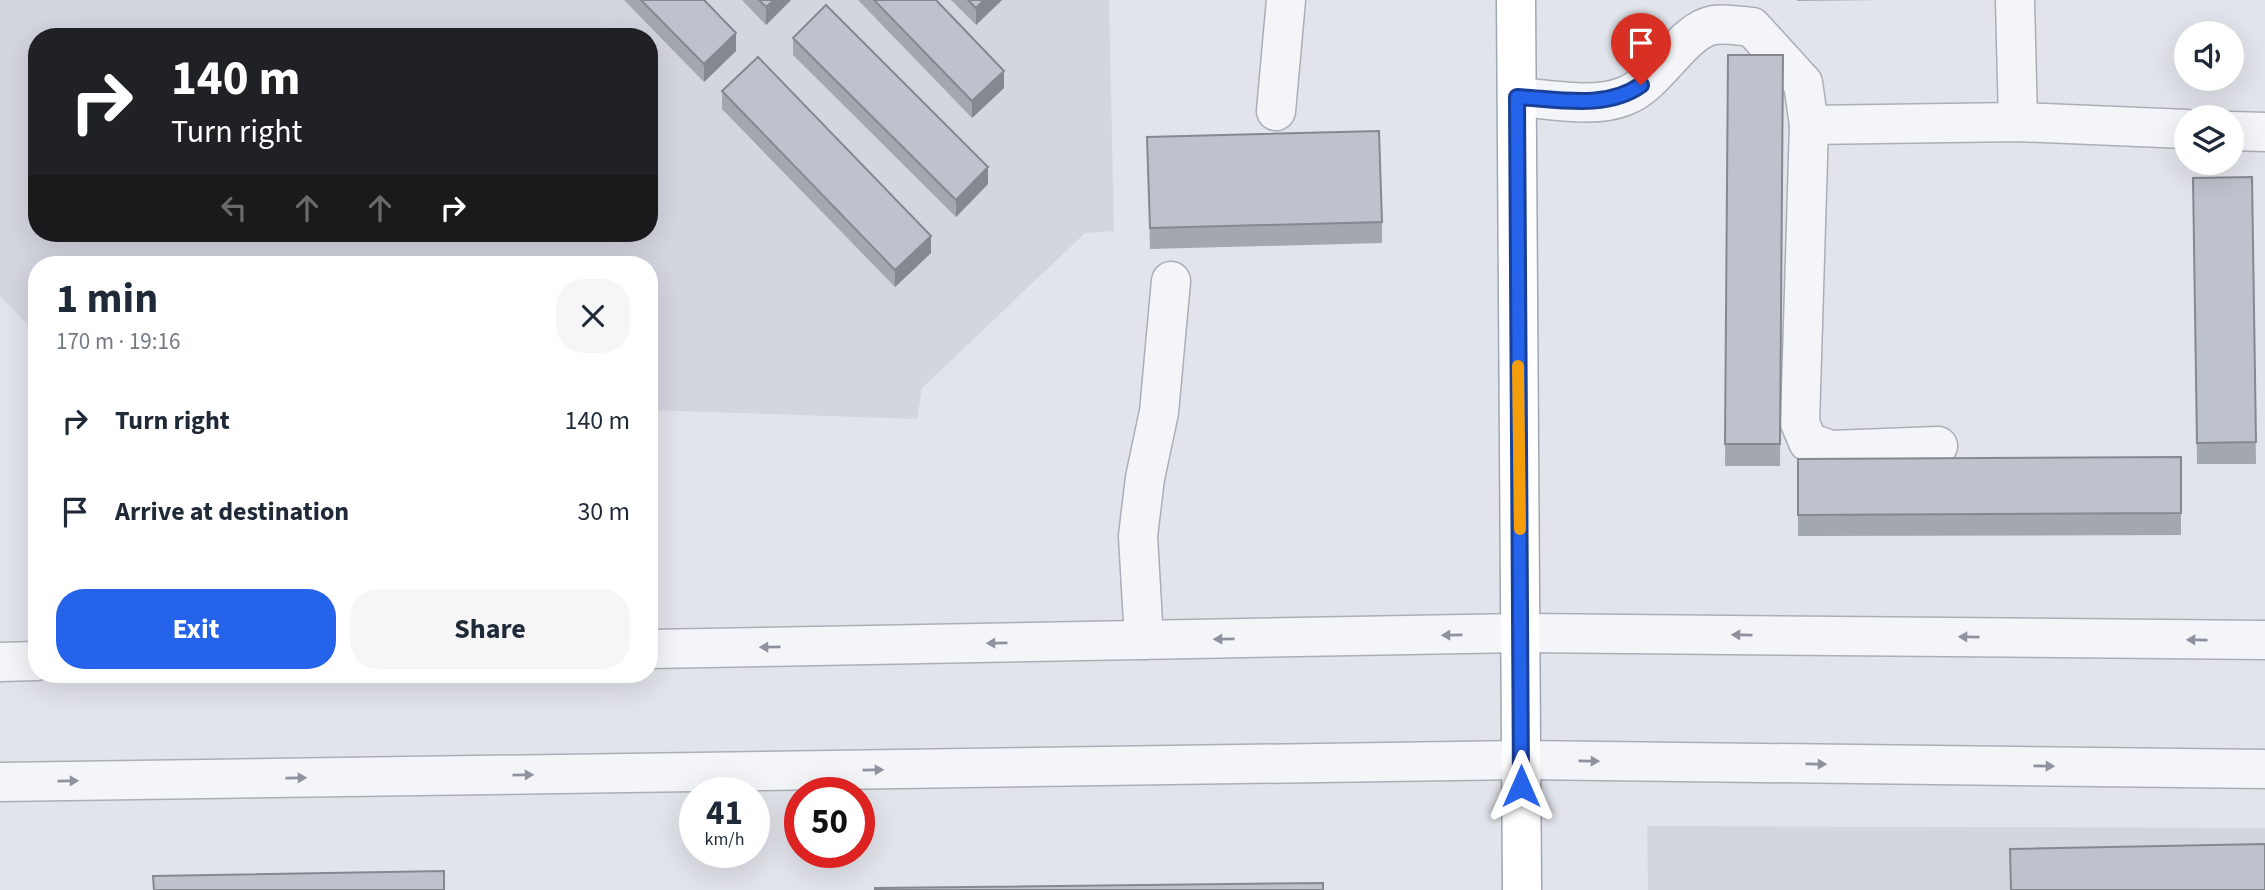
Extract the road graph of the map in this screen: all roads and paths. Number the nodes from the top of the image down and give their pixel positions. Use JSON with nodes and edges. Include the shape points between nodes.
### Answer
{"nodes":[{"id":1,"x":1286,"y":0,"type":"edge"},
{"id":2,"x":1516,"y":0,"type":"edge"},
{"id":3,"x":2015,"y":0,"type":"edge"},
{"id":4,"x":1517,"y":97,"type":"junction"},
{"id":5,"x":1276,"y":111,"type":"dead end"},
{"id":6,"x":2018,"y":122,"type":"junction"},
{"id":7,"x":1810,"y":125,"type":"junction"},
{"id":8,"x":2174,"y":128,"type":"edge"},
{"id":9,"x":2244,"y":131,"type":"edge"},
{"id":10,"x":2265,"y":132,"type":"edge"},
{"id":11,"x":1171,"y":281,"type":"dead end"},
{"id":12,"x":1938,"y":446,"type":"dead end"},
{"id":13,"x":1520,"y":634,"type":"junction"},
{"id":14,"x":1144,"y":640,"type":"junction"},
{"id":15,"x":2265,"y":640,"type":"edge"},
{"id":16,"x":658,"y":649,"type":"edge"},
{"id":17,"x":28,"y":661,"type":"edge"},
{"id":18,"x":0,"y":662,"type":"edge"},
{"id":19,"x":1521,"y":760,"type":"junction"},
{"id":20,"x":2265,"y":769,"type":"edge"},
{"id":21,"x":0,"y":782,"type":"edge"},
{"id":22,"x":1522,"y":890,"type":"edge"}],
"edges":[{"from":1,"to":5,"type":"street"},
{"from":2,"to":4,"type":"main road"},
{"from":3,"to":6,"type":"street"},
{"from":4,"to":7,"type":"street","via":[[1591,101],[1626,96],[1656,75],[1682,44],[1712,25],[1752,27],[1803,83]]},
{"from":4,"to":13,"type":"main road"},
{"from":6,"to":7,"type":"street"},
{"from":6,"to":8,"type":"street"},
{"from":7,"to":12,"type":"street","via":[[1800,423],[1808,442],[1831,450]]},
{"from":9,"to":10,"type":"street"},
{"from":11,"to":14,"type":"street","via":[[1159,412],[1138,536]]},
{"from":13,"to":14,"type":"street","one_way":true},
{"from":15,"to":13,"type":"street","one_way":true},
{"from":13,"to":19,"type":"main road"},
{"from":14,"to":16,"type":"street","one_way":true},
{"from":17,"to":18,"type":"street"},
{"from":19,"to":20,"type":"street","one_way":true},
{"from":21,"to":19,"type":"street","one_way":true},
{"from":19,"to":22,"type":"main road"}]}
